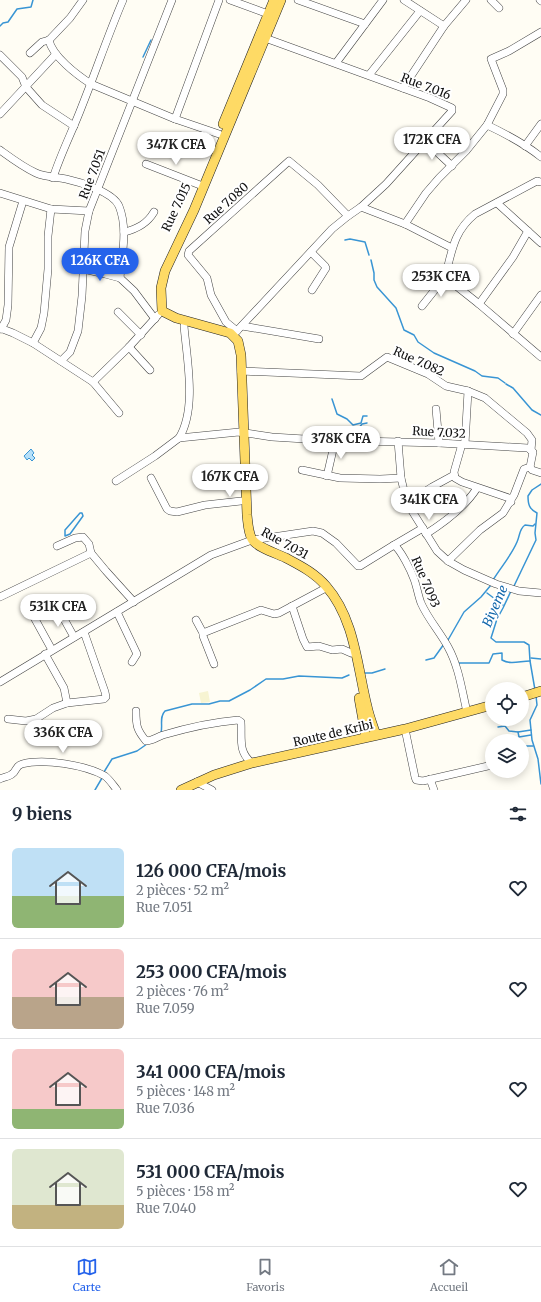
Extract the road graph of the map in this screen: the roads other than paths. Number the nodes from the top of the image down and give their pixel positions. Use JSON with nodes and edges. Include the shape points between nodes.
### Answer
{"nodes":[{"id":1,"x":83,"y":0,"type":"edge"},
{"id":2,"x":123,"y":0,"type":"edge"},
{"id":3,"x":172,"y":0,"type":"edge"},
{"id":4,"x":219,"y":0,"type":"edge"},
{"id":5,"x":230,"y":0,"type":"edge"},
{"id":6,"x":274,"y":0,"type":"edge"},
{"id":7,"x":281,"y":0,"type":"edge"},
{"id":8,"x":298,"y":0,"type":"edge"},
{"id":9,"x":383,"y":0,"type":"edge"},
{"id":10,"x":404,"y":0,"type":"edge"},
{"id":11,"x":466,"y":0,"type":"edge"},
{"id":12,"x":491,"y":0,"type":"edge"},
{"id":13,"x":499,"y":8,"type":"dead end"},
{"id":14,"x":420,"y":12,"type":"junction"},
{"id":15,"x":268,"y":14,"type":"junction"},
{"id":16,"x":365,"y":24,"type":"junction"},
{"id":17,"x":444,"y":26,"type":"junction"},
{"id":18,"x":541,"y":32,"type":"edge"},
{"id":19,"x":265,"y":38,"type":"junction"},
{"id":20,"x":49,"y":40,"type":"junction"},
{"id":21,"x":30,"y":53,"type":"dead end"},
{"id":22,"x":56,"y":54,"type":"junction"},
{"id":23,"x":0,"y":55,"type":"edge"},
{"id":24,"x":336,"y":63,"type":"junction"},
{"id":25,"x":369,"y":75,"type":"junction"},
{"id":26,"x":91,"y":84,"type":"junction"},
{"id":27,"x":26,"y":87,"type":"junction"},
{"id":28,"x":404,"y":88,"type":"junction"},
{"id":29,"x":132,"y":101,"type":"junction"},
{"id":30,"x":0,"y":114,"type":"edge"},
{"id":31,"x":175,"y":119,"type":"junction"},
{"id":32,"x":541,"y":124,"type":"edge"},
{"id":33,"x":487,"y":125,"type":"junction"},
{"id":34,"x":74,"y":126,"type":"junction"},
{"id":35,"x":219,"y":134,"type":"junction"},
{"id":36,"x":425,"y":141,"type":"junction"},
{"id":37,"x":525,"y":146,"type":"junction"},
{"id":38,"x":0,"y":150,"type":"edge"},
{"id":39,"x":541,"y":157,"type":"edge"},
{"id":40,"x":146,"y":164,"type":"dead end"},
{"id":41,"x":452,"y":166,"type":"junction"},
{"id":42,"x":53,"y":178,"type":"junction"},
{"id":43,"x":541,"y":182,"type":"edge"},
{"id":44,"x":200,"y":185,"type":"junction"},
{"id":45,"x":97,"y":190,"type":"junction"},
{"id":46,"x":0,"y":193,"type":"edge"},
{"id":47,"x":23,"y":201,"type":"junction"},
{"id":48,"x":497,"y":203,"type":"junction"},
{"id":49,"x":361,"y":207,"type":"junction"},
{"id":50,"x":51,"y":209,"type":"junction"},
{"id":51,"x":89,"y":212,"type":"junction"},
{"id":52,"x":154,"y":212,"type":"dead end"},
{"id":53,"x":348,"y":216,"type":"junction"},
{"id":54,"x":405,"y":224,"type":"junction"},
{"id":55,"x":528,"y":231,"type":"junction"},
{"id":56,"x":124,"y":232,"type":"junction"},
{"id":57,"x":541,"y":243,"type":"edge"},
{"id":58,"x":452,"y":248,"type":"junction"},
{"id":59,"x":311,"y":252,"type":"junction"},
{"id":60,"x":84,"y":270,"type":"junction"},
{"id":61,"x":445,"y":277,"type":"junction"},
{"id":62,"x":120,"y":278,"type":"junction"},
{"id":63,"x":312,"y":290,"type":"dead end"},
{"id":64,"x":541,"y":295,"type":"edge"},
{"id":65,"x":479,"y":304,"type":"junction"},
{"id":66,"x":422,"y":306,"type":"dead end"},
{"id":67,"x":118,"y":312,"type":"dead end"},
{"id":68,"x":159,"y":315,"type":"junction"},
{"id":69,"x":184,"y":326,"type":"junction"},
{"id":70,"x":0,"y":328,"type":"edge"},
{"id":71,"x":237,"y":331,"type":"junction"},
{"id":72,"x":141,"y":334,"type":"junction"},
{"id":73,"x":514,"y":334,"type":"junction"},
{"id":74,"x":319,"y":339,"type":"dead end"},
{"id":75,"x":33,"y":342,"type":"junction"},
{"id":76,"x":129,"y":347,"type":"junction"},
{"id":77,"x":541,"y":357,"type":"edge"},
{"id":78,"x":61,"y":361,"type":"junction"},
{"id":79,"x":150,"y":370,"type":"dead end"},
{"id":80,"x":241,"y":371,"type":"junction"},
{"id":81,"x":92,"y":382,"type":"junction"},
{"id":82,"x":468,"y":391,"type":"junction"},
{"id":83,"x":436,"y":409,"type":"dead end"},
{"id":84,"x":119,"y":413,"type":"dead end"},
{"id":85,"x":242,"y":433,"type":"junction"},
{"id":86,"x":179,"y":438,"type":"junction"},
{"id":87,"x":335,"y":440,"type":"junction"},
{"id":88,"x":398,"y":441,"type":"junction"},
{"id":89,"x":439,"y":443,"type":"junction"},
{"id":90,"x":463,"y":444,"type":"junction"},
{"id":91,"x":531,"y":450,"type":"junction"},
{"id":92,"x":530,"y":467,"type":"junction"},
{"id":93,"x":302,"y":470,"type":"dead end"},
{"id":94,"x":541,"y":472,"type":"edge"},
{"id":95,"x":454,"y":475,"type":"junction"},
{"id":96,"x":328,"y":476,"type":"junction"},
{"id":97,"x":151,"y":478,"type":"dead end"},
{"id":98,"x":402,"y":478,"type":"junction"},
{"id":99,"x":116,"y":481,"type":"dead end"},
{"id":100,"x":477,"y":488,"type":"junction"},
{"id":101,"x":241,"y":501,"type":"junction"},
{"id":102,"x":511,"y":502,"type":"junction"},
{"id":103,"x":407,"y":504,"type":"junction"},
{"id":104,"x":424,"y":531,"type":"junction"},
{"id":105,"x":250,"y":541,"type":"junction"},
{"id":106,"x":394,"y":545,"type":"junction"},
{"id":107,"x":57,"y":546,"type":"dead end"},
{"id":108,"x":91,"y":553,"type":"junction"},
{"id":109,"x":448,"y":561,"type":"junction"},
{"id":110,"x":324,"y":589,"type":"junction"},
{"id":111,"x":541,"y":593,"type":"edge"},
{"id":112,"x":0,"y":597,"type":"edge"},
{"id":113,"x":134,"y":602,"type":"junction"},
{"id":114,"x":292,"y":606,"type":"junction"},
{"id":115,"x":30,"y":610,"type":"dead end"},
{"id":116,"x":59,"y":610,"type":"dead end"},
{"id":117,"x":117,"y":612,"type":"junction"},
{"id":118,"x":196,"y":620,"type":"dead end"},
{"id":119,"x":84,"y":632,"type":"junction"},
{"id":120,"x":203,"y":633,"type":"junction"},
{"id":121,"x":74,"y":637,"type":"junction"},
{"id":122,"x":52,"y":650,"type":"junction"},
{"id":123,"x":351,"y":653,"type":"junction"},
{"id":124,"x":45,"y":654,"type":"junction"},
{"id":125,"x":132,"y":662,"type":"dead end"},
{"id":126,"x":214,"y":664,"type":"dead end"},
{"id":127,"x":358,"y":674,"type":"junction"},
{"id":128,"x":0,"y":682,"type":"edge"},
{"id":129,"x":67,"y":703,"type":"junction"},
{"id":130,"x":485,"y":707,"type":"edge"},
{"id":131,"x":136,"y":711,"type":"dead end"},
{"id":132,"x":467,"y":712,"type":"junction"},
{"id":133,"x":8,"y":719,"type":"dead end"},
{"id":134,"x":405,"y":729,"type":"junction"},
{"id":135,"x":376,"y":735,"type":"junction"},
{"id":136,"x":366,"y":737,"type":"junction"},
{"id":137,"x":252,"y":763,"type":"junction"},
{"id":138,"x":485,"y":766,"type":"edge"},
{"id":139,"x":0,"y":779,"type":"edge"},
{"id":140,"x":430,"y":779,"type":"junction"},
{"id":141,"x":197,"y":782,"type":"junction"},
{"id":142,"x":117,"y":790,"type":"edge"},
{"id":143,"x":181,"y":790,"type":"edge"},
{"id":144,"x":212,"y":790,"type":"edge"},
{"id":145,"x":434,"y":790,"type":"edge"}],
"edges":[{"from":1,"to":20,"type":"street"},
{"from":2,"to":26,"type":"street"},
{"from":3,"to":29,"type":"street","name":"Rue 7.051"},
{"from":4,"to":31,"type":"street"},
{"from":5,"to":15,"type":"street"},
{"from":6,"to":15,"type":"main road","name":"Rue 7.015"},
{"from":7,"to":19,"type":"main road","name":"Rue 7.015"},
{"from":8,"to":16,"type":"street"},
{"from":9,"to":16,"type":"street"},
{"from":10,"to":14,"type":"street"},
{"from":11,"to":17,"type":"street"},
{"from":12,"to":13,"type":"street"},
{"from":14,"to":17,"type":"street"},
{"from":14,"to":25,"type":"street"},
{"from":15,"to":35,"type":"main road","name":"Rue 7.015"},
{"from":16,"to":24,"type":"street"},
{"from":17,"to":28,"type":"street"},
{"from":18,"to":33,"type":"street","via":[[491,59],[503,94]]},
{"from":19,"to":24,"type":"street","name":"Rue 7.016"},
{"from":19,"to":68,"type":"main road","name":"Rue 7.015","via":[[194,210],[165,271]]},
{"from":20,"to":21,"type":"street","via":[[42,42]]},
{"from":20,"to":22,"type":"street"},
{"from":22,"to":26,"type":"street","via":[[82,79]]},
{"from":22,"to":27,"type":"street"},
{"from":23,"to":27,"type":"street","via":[[22,77]]},
{"from":24,"to":25,"type":"street","name":"Rue 7.016"},
{"from":25,"to":28,"type":"street","name":"Rue 7.016"},
{"from":26,"to":29,"type":"street"},
{"from":26,"to":34,"type":"street"},
{"from":27,"to":30,"type":"street"},
{"from":27,"to":34,"type":"street","via":[[42,105]]},
{"from":28,"to":36,"type":"street","name":"Rue 7.016","via":[[452,109]]},
{"from":29,"to":31,"type":"street"},
{"from":29,"to":45,"type":"street","name":"Rue 7.051"},
{"from":31,"to":35,"type":"street"},
{"from":32,"to":37,"type":"street"},
{"from":33,"to":37,"type":"street"},
{"from":33,"to":41,"type":"street"},
{"from":34,"to":42,"type":"street"},
{"from":35,"to":44,"type":"main road","name":"Rue 7.015"},
{"from":36,"to":41,"type":"street"},
{"from":36,"to":49,"type":"street","name":"Rue 7.016"},
{"from":37,"to":39,"type":"street"},
{"from":38,"to":42,"type":"street","via":[[36,173]]},
{"from":40,"to":44,"type":"street"},
{"from":41,"to":54,"type":"street","via":[[426,193]]},
{"from":42,"to":45,"type":"street","via":[[66,179]]},
{"from":43,"to":48,"type":"street","via":[[537,181]]},
{"from":44,"to":68,"type":"main road","name":"Rue 7.015","via":[[160,273],[157,294]]},
{"from":45,"to":51,"type":"street","name":"Rue 7.051"},
{"from":45,"to":56,"type":"street","via":[[117,202]]},
{"from":46,"to":47,"type":"street"},
{"from":47,"to":50,"type":"street"},
{"from":47,"to":70,"type":"street","via":[[9,247],[8,305],[6,320]]},
{"from":48,"to":55,"type":"street"},
{"from":48,"to":58,"type":"street","via":[[470,219],[460,231]]},
{"from":49,"to":53,"type":"street","name":"Rue 7.016"},
{"from":49,"to":54,"type":"street"},
{"from":50,"to":51,"type":"street"},
{"from":50,"to":75,"type":"street","via":[[44,313],[41,328]]},
{"from":51,"to":60,"type":"street","name":"Rue 7.051","via":[[85,231]]},
{"from":52,"to":56,"type":"street","via":[[141,226]]},
{"from":53,"to":59,"type":"street","name":"Rue 7.016"},
{"from":53,"to":71,"type":"street","name":"Rue 7.080","via":[[318,185],[289,161],[189,250],[188,255],[207,278],[211,295],[226,322]]},
{"from":54,"to":58,"type":"street"},
{"from":55,"to":57,"type":"street"},
{"from":55,"to":65,"type":"street","via":[[514,257]]},
{"from":56,"to":62,"type":"street"},
{"from":58,"to":61,"type":"street"},
{"from":59,"to":63,"type":"street","via":[[326,268]]},
{"from":59,"to":71,"type":"street","name":"Rue 7.016"},
{"from":60,"to":62,"type":"street"},
{"from":60,"to":78,"type":"street","name":"Rue 7.051","via":[[78,331],[70,352]]},
{"from":61,"to":65,"type":"street"},
{"from":61,"to":66,"type":"street"},
{"from":62,"to":68,"type":"street"},
{"from":64,"to":73,"type":"street"},
{"from":65,"to":73,"type":"street"},
{"from":67,"to":72,"type":"street"},
{"from":68,"to":69,"type":"main road","name":"Rue 7.031"},
{"from":68,"to":71,"type":"main road","via":[[219,330]]},
{"from":68,"to":72,"type":"street"},
{"from":69,"to":85,"type":"main road","name":"Rue 7.031","via":[[222,336],[234,344],[238,358]]},
{"from":69,"to":86,"type":"street","via":[[189,400],[185,425]]},
{"from":70,"to":75,"type":"street"},
{"from":71,"to":74,"type":"street"},
{"from":71,"to":80,"type":"main road","name":"Rue 7.031"},
{"from":72,"to":76,"type":"street"},
{"from":73,"to":77,"type":"street"},
{"from":75,"to":78,"type":"street"},
{"from":76,"to":79,"type":"street"},
{"from":76,"to":81,"type":"street"},
{"from":78,"to":81,"type":"street"},
{"from":80,"to":82,"type":"street","name":"Rue 7.082","via":[[361,376],[387,357],[428,374],[446,386]]},
{"from":80,"to":85,"type":"main road","name":"Rue 7.031"},
{"from":81,"to":84,"type":"street"},
{"from":82,"to":90,"type":"street"},
{"from":82,"to":91,"type":"street","via":[[486,398],[527,433],[532,440]]},
{"from":83,"to":89,"type":"street"},
{"from":85,"to":86,"type":"street","name":"Rue 7.032"},
{"from":85,"to":87,"type":"street","name":"Rue 7.032"},
{"from":85,"to":101,"type":"main road","name":"Rue 7.031"},
{"from":85,"to":105,"type":"main road","name":"Rue 7.031","via":[[246,515]]},
{"from":86,"to":99,"type":"street"},
{"from":87,"to":88,"type":"street","name":"Rue 7.032"},
{"from":87,"to":96,"type":"street"},
{"from":88,"to":89,"type":"street","name":"Rue 7.032"},
{"from":88,"to":98,"type":"street"},
{"from":89,"to":90,"type":"street","name":"Rue 7.032"},
{"from":90,"to":91,"type":"street","name":"Rue 7.032"},
{"from":90,"to":95,"type":"street"},
{"from":91,"to":92,"type":"street","via":[[533,452]]},
{"from":92,"to":94,"type":"street"},
{"from":92,"to":102,"type":"street","via":[[524,469]]},
{"from":93,"to":96,"type":"street"},
{"from":95,"to":100,"type":"street","via":[[462,482]]},
{"from":95,"to":103,"type":"street"},
{"from":96,"to":98,"type":"street","via":[[380,480]]},
{"from":97,"to":101,"type":"street","via":[[170,511]]},
{"from":98,"to":103,"type":"street"},
{"from":100,"to":102,"type":"street","via":[[509,498]]},
{"from":100,"to":104,"type":"street","via":[[457,511]]},
{"from":101,"to":105,"type":"main road","name":"Rue 7.031","via":[[243,528]]},
{"from":102,"to":109,"type":"street","via":[[503,513],[480,530]]},
{"from":103,"to":104,"type":"street"},
{"from":104,"to":106,"type":"street"},
{"from":104,"to":109,"type":"street","via":[[437,551]]},
{"from":105,"to":106,"type":"street","via":[[318,531],[336,543],[358,566]]},
{"from":105,"to":110,"type":"main road","name":"Rue 7.031","via":[[257,549],[306,573]]},
{"from":105,"to":113,"type":"street","via":[[201,560]]},
{"from":105,"to":127,"type":"main road","name":"Rue 7.031","via":[[313,573],[330,590],[347,623]]},
{"from":106,"to":132,"type":"street","name":"Rue 7.093","via":[[414,579],[424,609],[448,647],[456,666]]},
{"from":107,"to":108,"type":"street","via":[[84,537]]},
{"from":108,"to":112,"type":"street"},
{"from":108,"to":113,"type":"street"},
{"from":109,"to":111,"type":"street","via":[[464,570],[519,591]]},
{"from":110,"to":114,"type":"street"},
{"from":110,"to":123,"type":"main road","name":"Rue 7.031","via":[[344,624]]},
{"from":113,"to":117,"type":"street"},
{"from":114,"to":120,"type":"street","via":[[274,614],[264,610],[256,611]]},
{"from":114,"to":123,"type":"street","via":[[307,647],[342,649]]},
{"from":115,"to":122,"type":"street"},
{"from":116,"to":121,"type":"street"},
{"from":117,"to":119,"type":"street"},
{"from":117,"to":125,"type":"street","via":[[138,654]]},
{"from":118,"to":120,"type":"street"},
{"from":119,"to":121,"type":"street"},
{"from":119,"to":129,"type":"street","via":[[106,697]]},
{"from":120,"to":126,"type":"street"},
{"from":121,"to":122,"type":"street"},
{"from":122,"to":124,"type":"street"},
{"from":123,"to":127,"type":"main road","name":"Rue 7.031"},
{"from":124,"to":128,"type":"street"},
{"from":124,"to":129,"type":"street","via":[[64,688]]},
{"from":127,"to":135,"type":"main road","name":"Rue 7.031"},
{"from":127,"to":136,"type":"main road","name":"Rue 7.031"},
{"from":129,"to":133,"type":"street","via":[[36,719]]},
{"from":130,"to":132,"type":"main road","name":"Route de Kribi"},
{"from":131,"to":137,"type":"street","via":[[136,725],[146,741],[222,721],[238,720],[241,722],[242,749],[245,757]]},
{"from":132,"to":134,"type":"main road","name":"Route de Kribi"},
{"from":134,"to":135,"type":"main road","name":"Route de Kribi"},
{"from":134,"to":140,"type":"street","via":[[416,780]]},
{"from":135,"to":136,"type":"main road","name":"Route de Kribi"},
{"from":136,"to":137,"type":"main road","name":"Route de Kribi"},
{"from":137,"to":141,"type":"main road","name":"Route de Kribi"},
{"from":138,"to":140,"type":"street"},
{"from":139,"to":142,"type":"street","via":[[12,774],[23,764],[56,762],[95,772],[111,781]]},
{"from":140,"to":145,"type":"street"},
{"from":141,"to":143,"type":"main road","name":"Route de Kribi"},
{"from":141,"to":144,"type":"street"}]}
